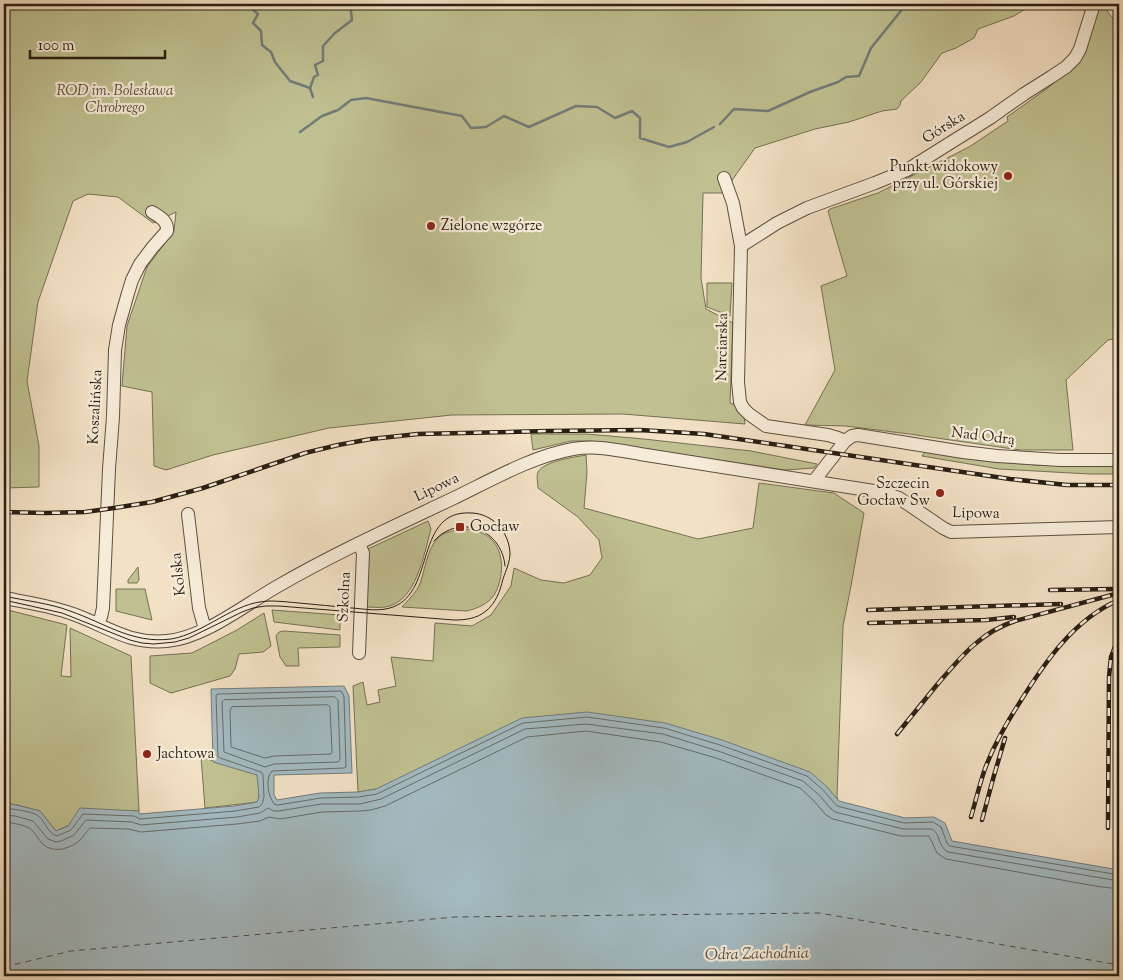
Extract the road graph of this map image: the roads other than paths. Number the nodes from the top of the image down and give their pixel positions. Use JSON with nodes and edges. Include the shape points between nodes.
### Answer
{"nodes":[{"id":1,"x":1094,"y":4,"type":"edge"},
{"id":2,"x":724,"y":178,"type":"dead end"},
{"id":3,"x":152,"y":212,"type":"dead end"},
{"id":4,"x":742,"y":246,"type":"junction"},
{"id":5,"x":845,"y":441,"type":"junction"},
{"id":6,"x":1119,"y":460,"type":"edge"},
{"id":7,"x":814,"y":481,"type":"junction"},
{"id":8,"x":188,"y":514,"type":"dead end"},
{"id":9,"x":1119,"y":527,"type":"edge"},
{"id":10,"x":359,"y":544,"type":"junction"},
{"id":11,"x":4,"y":598,"type":"edge"},
{"id":12,"x":97,"y":624,"type":"junction"},
{"id":13,"x":206,"y":628,"type":"junction"},
{"id":14,"x":359,"y":652,"type":"dead end"}],
"edges":[{"from":1,"to":4,"type":"street","name":"Górska","via":[[1075,58],[1052,78],[930,157],[876,183],[777,222]]},
{"from":2,"to":4,"type":"street","name":"Narciarska"},
{"from":3,"to":12,"type":"street","name":"Koszalińska","via":[[166,222],[167,231],[140,264],[132,280],[115,350],[103,608]]},
{"from":4,"to":5,"type":"street","name":"Narciarska","via":[[738,382],[743,408],[766,426],[828,435]]},
{"from":5,"to":6,"type":"street","name":"Nad Odrą","via":[[858,435],[997,456]]},
{"from":5,"to":7,"type":"street"},
{"from":7,"to":9,"type":"street","name":"Lipowa","via":[[899,498],[951,532]]},
{"from":7,"to":10,"type":"street","name":"Lipowa","via":[[604,448],[574,449],[528,463]]},
{"from":8,"to":13,"type":"street","name":"Kolska","via":[[199,608]]},
{"from":10,"to":13,"type":"street","name":"Lipowa","via":[[290,579]]},
{"from":10,"to":14,"type":"street","name":"Szkolna","via":[[364,552]]},
{"from":11,"to":12,"type":"street","name":"Lipowa","via":[[61,610]]},
{"from":12,"to":13,"type":"street","name":"Lipowa","via":[[131,638],[152,642],[178,639]]}]}
